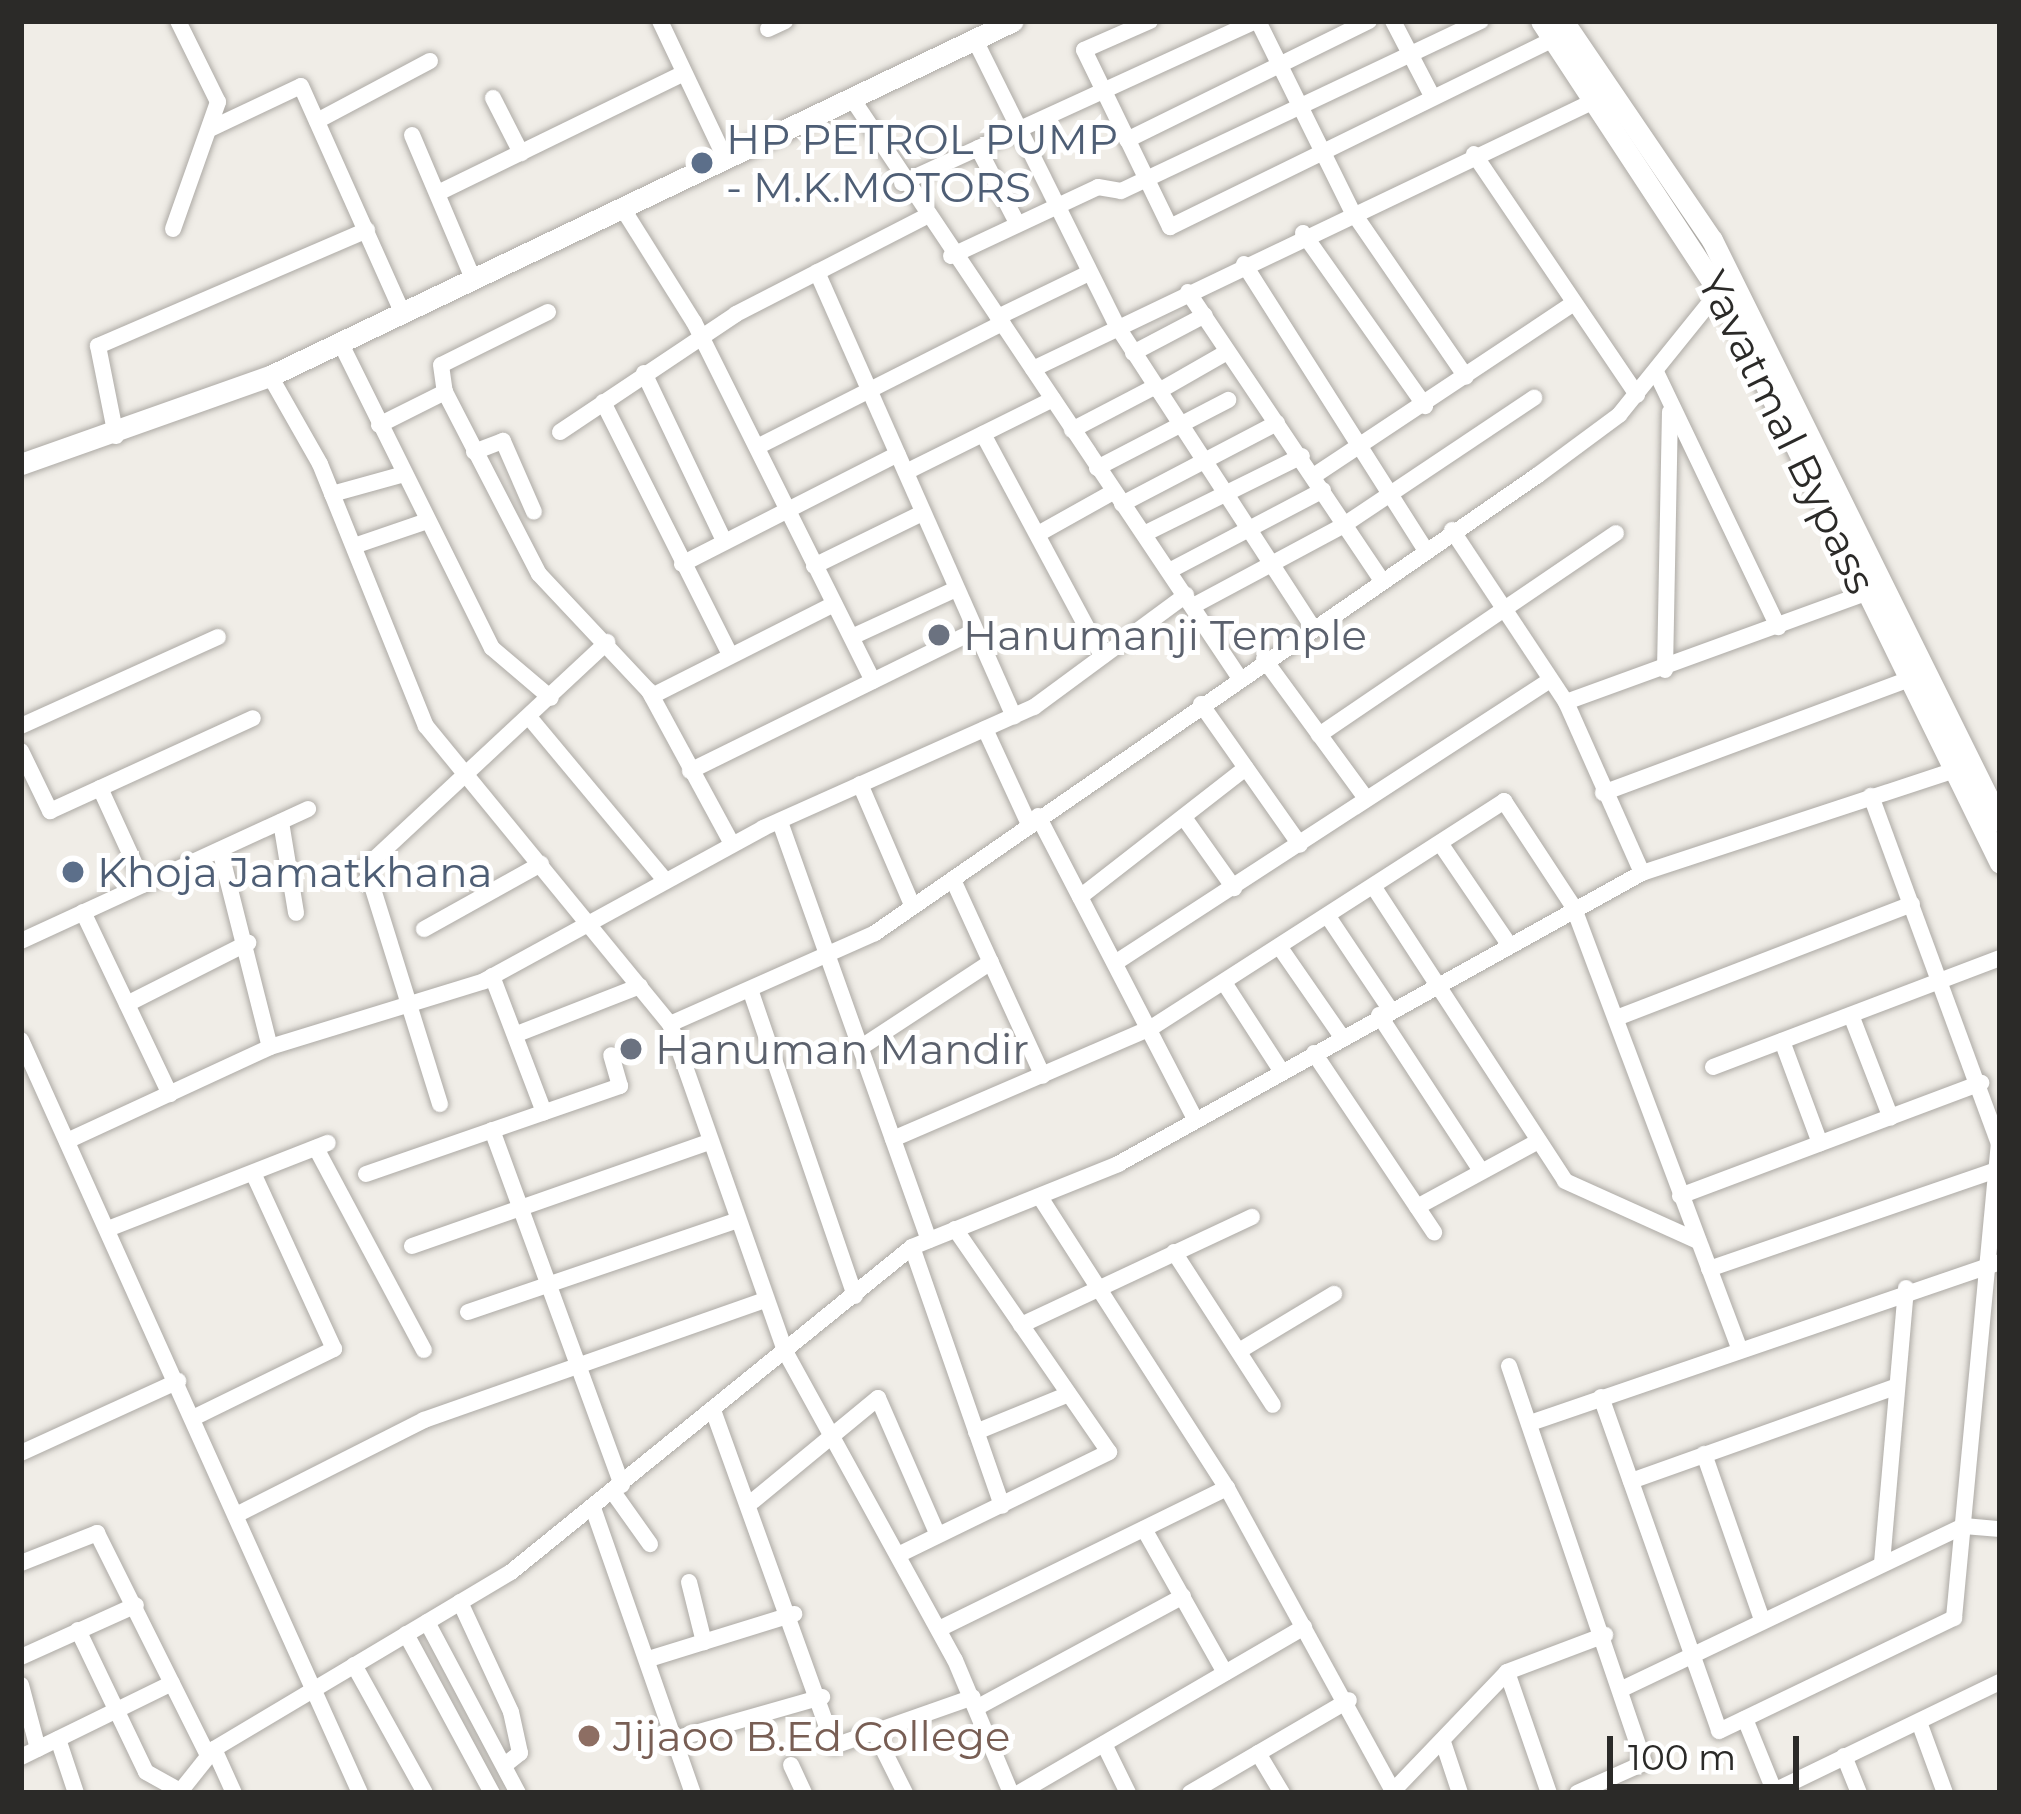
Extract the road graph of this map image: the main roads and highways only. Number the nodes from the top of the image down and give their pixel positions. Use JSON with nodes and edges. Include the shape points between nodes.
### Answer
{"nodes":[{"id":1,"x":1008,"y":22,"type":"edge"},
{"id":2,"x":1552,"y":27,"type":"edge"},
{"id":3,"x":1726,"y":285,"type":"junction"},
{"id":4,"x":21,"y":464,"type":"edge"},
{"id":5,"x":2000,"y":821,"type":"edge"},
{"id":6,"x":2000,"y":863,"type":"edge"}],
"edges":[{"from":1,"to":4,"type":"main road","via":[[270,376]]},
{"from":2,"to":3,"type":"main road","name":"Yavatmal Bypass"},
{"from":2,"to":3,"type":"main road","name":"Yavatmal Bypass"},
{"from":3,"to":5,"type":"main road","name":"Yavatmal Bypass"},
{"from":3,"to":6,"type":"main road","name":"Yavatmal Bypass"}]}
